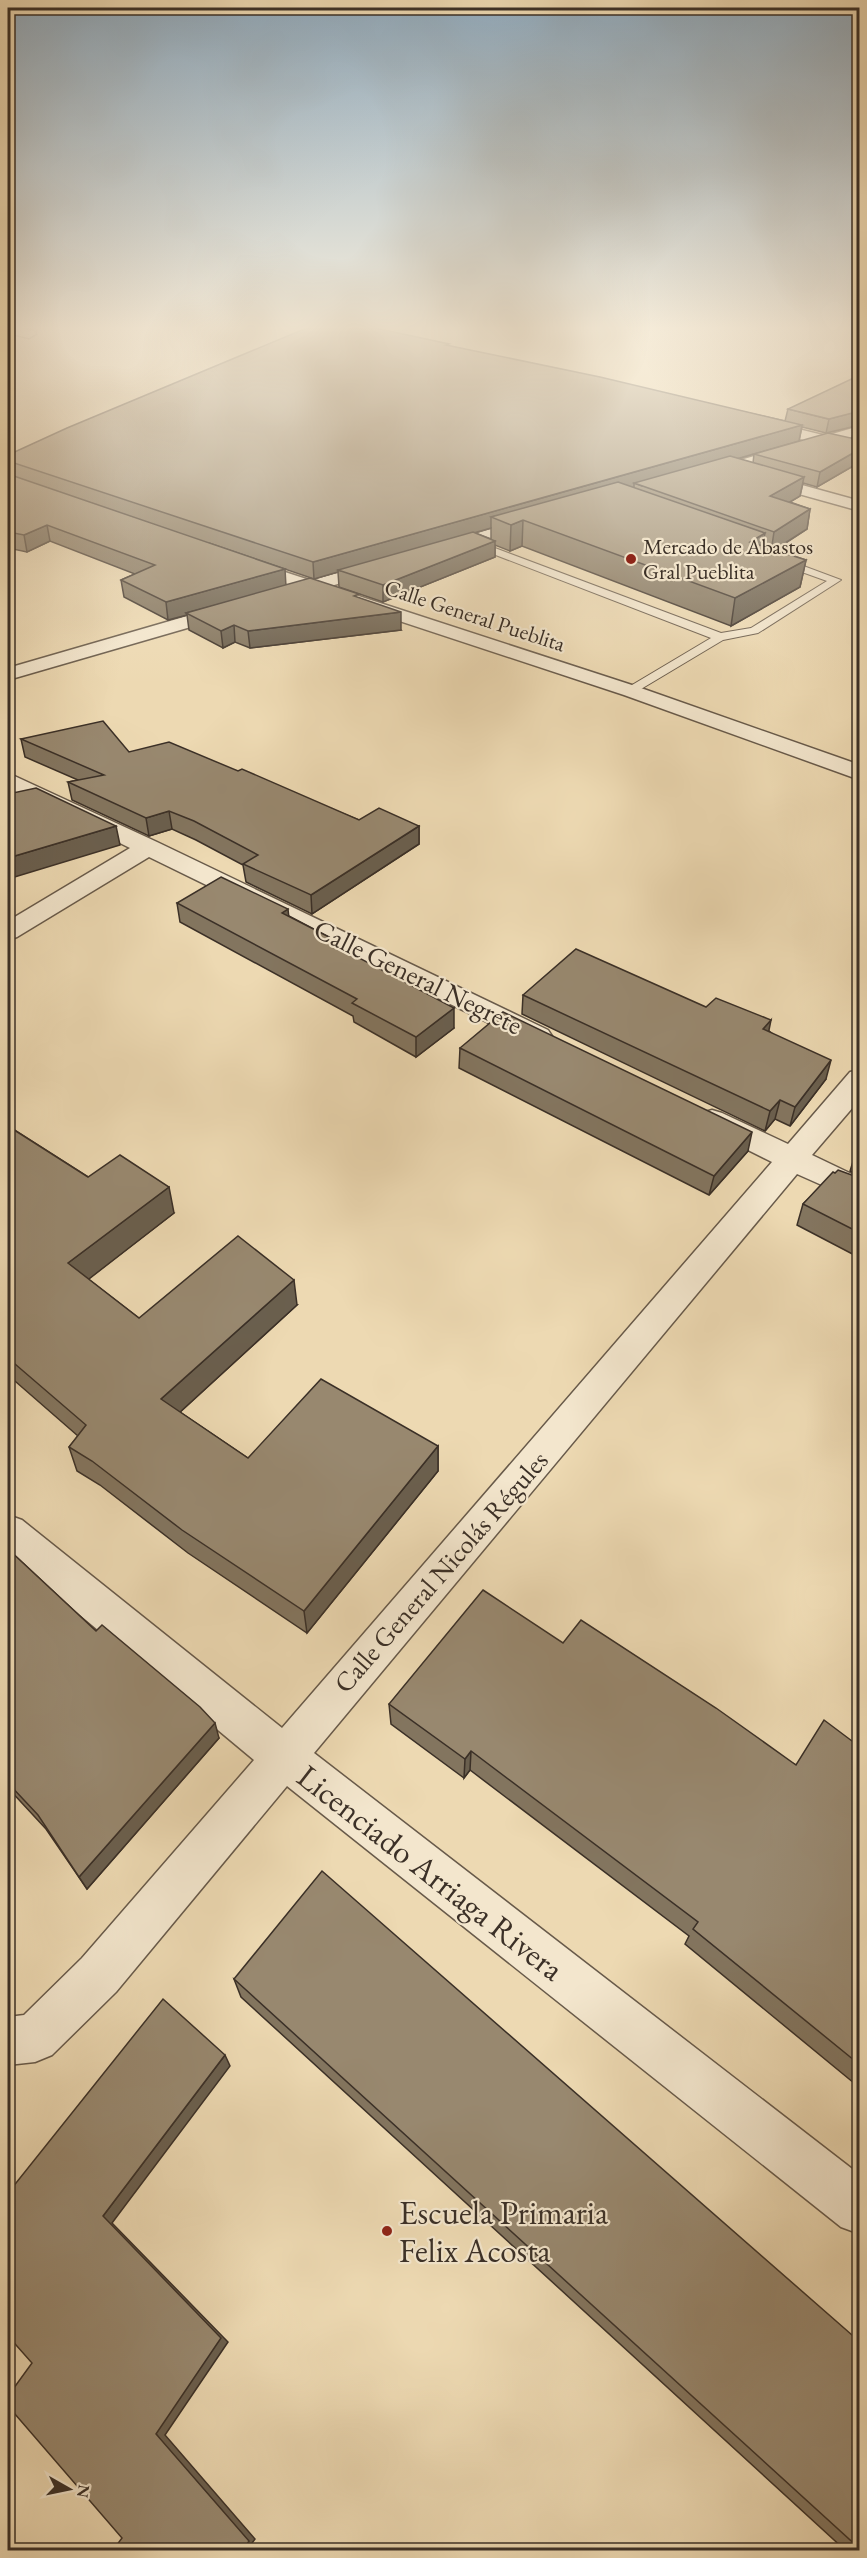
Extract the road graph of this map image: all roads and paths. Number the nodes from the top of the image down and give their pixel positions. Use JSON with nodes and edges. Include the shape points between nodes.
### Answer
{"nodes":[{"id":1,"x":812,"y":444,"type":"edge"},
{"id":2,"x":839,"y":444,"type":"edge"},
{"id":3,"x":860,"y":449,"type":"edge"},
{"id":4,"x":728,"y":469,"type":"junction"},
{"id":5,"x":695,"y":477,"type":"edge"},
{"id":6,"x":860,"y":506,"type":"edge"},
{"id":7,"x":555,"y":516,"type":"edge"},
{"id":8,"x":468,"y":541,"type":"junction"},
{"id":9,"x":423,"y":554,"type":"edge"},
{"id":10,"x":771,"y":558,"type":"edge"},
{"id":11,"x":231,"y":559,"type":"edge"},
{"id":12,"x":400,"y":560,"type":"edge"},
{"id":13,"x":309,"y":586,"type":"junction"},
{"id":14,"x":720,"y":637,"type":"junction"},
{"id":15,"x":8,"y":674,"type":"edge"},
{"id":16,"x":631,"y":691,"type":"junction"},
{"id":17,"x":860,"y":773,"type":"edge"},
{"id":18,"x":8,"y":780,"type":"edge"},
{"id":19,"x":149,"y":846,"type":"junction"},
{"id":20,"x":8,"y":932,"type":"edge"},
{"id":21,"x":557,"y":1045,"type":"edge"},
{"id":22,"x":860,"y":1079,"type":"edge"},
{"id":23,"x":686,"y":1107,"type":"edge"},
{"id":24,"x":793,"y":1160,"type":"junction"},
{"id":25,"x":860,"y":1191,"type":"edge"},
{"id":26,"x":8,"y":1532,"type":"edge"},
{"id":27,"x":283,"y":1756,"type":"junction"},
{"id":28,"x":8,"y":2041,"type":"edge"},
{"id":29,"x":860,"y":2208,"type":"edge"}],
"edges":[{"from":1,"to":4,"type":"street"},
{"from":2,"to":3,"type":"street"},
{"from":4,"to":5,"type":"street"},
{"from":4,"to":6,"type":"street"},
{"from":7,"to":8,"type":"street"},
{"from":8,"to":9,"type":"street"},
{"from":8,"to":14,"type":"lane"},
{"from":10,"to":14,"type":"lane","via":[[836,580],[754,631]]},
{"from":11,"to":13,"type":"street","name":"Calle General Pueblita"},
{"from":12,"to":13,"type":"street"},
{"from":13,"to":15,"type":"street"},
{"from":13,"to":16,"type":"street","name":"Calle General Pueblita"},
{"from":14,"to":16,"type":"lane"},
{"from":16,"to":17,"type":"street","name":"Calle General Pueblita"},
{"from":18,"to":19,"type":"street","name":"Calle General Negrete"},
{"from":19,"to":20,"type":"street"},
{"from":19,"to":21,"type":"street","name":"Calle General Negrete"},
{"from":22,"to":24,"type":"street","name":"Calle General Nicolás Régules"},
{"from":23,"to":24,"type":"street"},
{"from":24,"to":25,"type":"street"},
{"from":24,"to":27,"type":"street","name":"Calle General Nicolás Régules"},
{"from":26,"to":27,"type":"street","name":"Licenciado Arriaga Rivera"},
{"from":27,"to":28,"type":"street","name":"Calle General Nicolás Régules","via":[[99,1975],[35,2038]]},
{"from":27,"to":29,"type":"street","name":"Licenciado Arriaga Rivera"}]}
